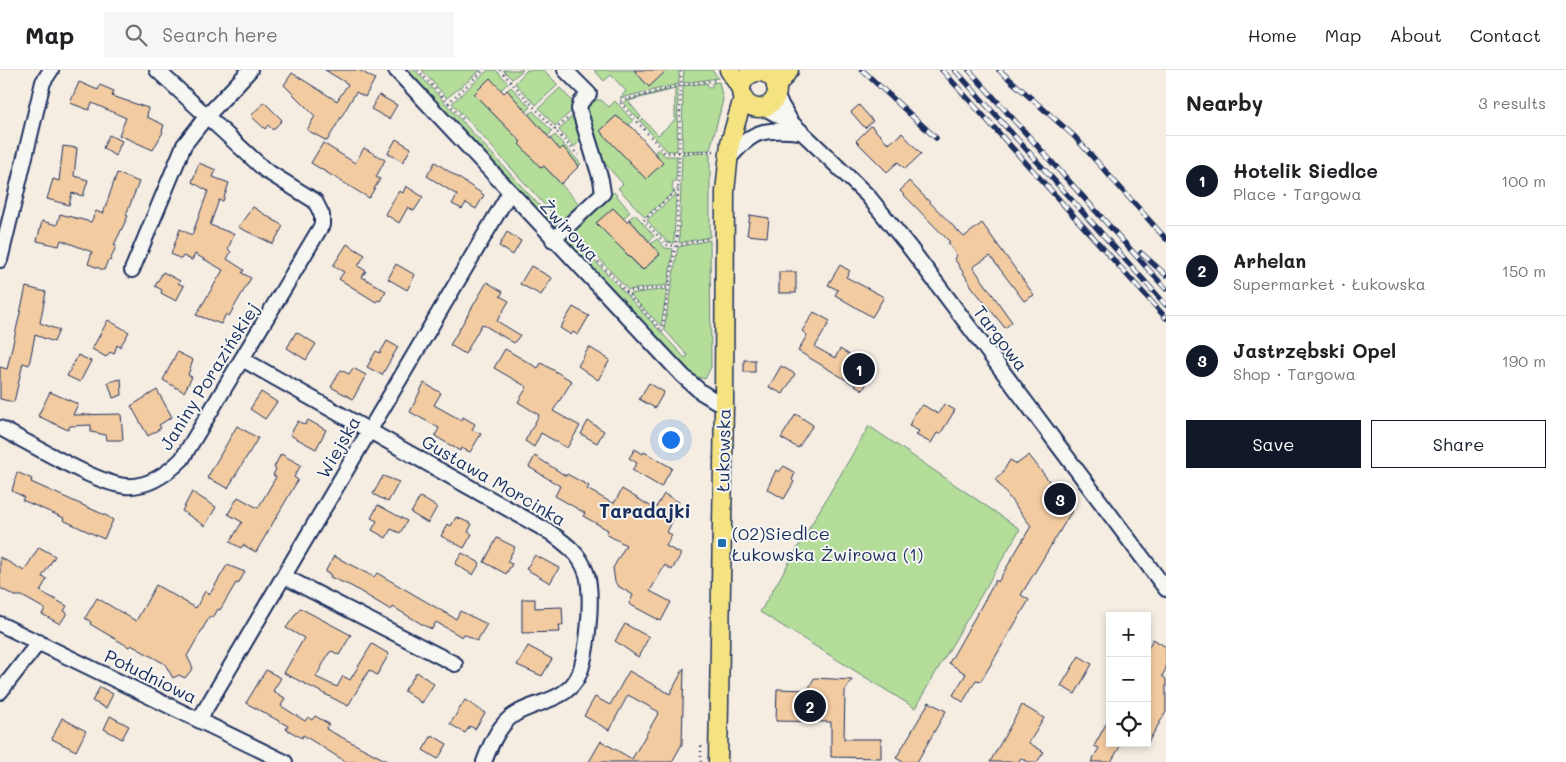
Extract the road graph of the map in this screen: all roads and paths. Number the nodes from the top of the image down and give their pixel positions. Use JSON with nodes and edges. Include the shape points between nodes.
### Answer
{"nodes":[{"id":1,"x":51,"y":70,"type":"edge"},
{"id":2,"x":157,"y":70,"type":"edge"},
{"id":3,"x":250,"y":70,"type":"edge"},
{"id":4,"x":396,"y":70,"type":"edge"},
{"id":5,"x":418,"y":70,"type":"edge"},
{"id":6,"x":484,"y":70,"type":"edge"},
{"id":7,"x":500,"y":70,"type":"edge"},
{"id":8,"x":565,"y":70,"type":"edge"},
{"id":9,"x":681,"y":70,"type":"edge"},
{"id":10,"x":789,"y":70,"type":"edge"},
{"id":11,"x":757,"y":72,"type":"edge"},
{"id":12,"x":727,"y":75,"type":"edge"},
{"id":13,"x":682,"y":85,"type":"junction"},
{"id":14,"x":759,"y":97,"type":"junction"},
{"id":15,"x":206,"y":117,"type":"junction"},
{"id":16,"x":796,"y":128,"type":"junction"},
{"id":17,"x":680,"y":153,"type":"junction"},
{"id":18,"x":721,"y":155,"type":"junction"},
{"id":19,"x":582,"y":158,"type":"dead end"},
{"id":20,"x":678,"y":189,"type":"junction"},
{"id":21,"x":510,"y":192,"type":"junction"},
{"id":22,"x":568,"y":227,"type":"junction"},
{"id":23,"x":713,"y":237,"type":"dead end"},
{"id":24,"x":553,"y":240,"type":"junction"},
{"id":25,"x":676,"y":246,"type":"junction"},
{"id":26,"x":1,"y":255,"type":"edge"},
{"id":27,"x":132,"y":270,"type":"dead end"},
{"id":28,"x":669,"y":287,"type":"junction"},
{"id":29,"x":626,"y":292,"type":"junction"},
{"id":30,"x":242,"y":359,"type":"junction"},
{"id":31,"x":724,"y":406,"type":"junction"},
{"id":32,"x":0,"y":428,"type":"edge"},
{"id":33,"x":369,"y":431,"type":"junction"},
{"id":34,"x":284,"y":577,"type":"junction"},
{"id":35,"x":1166,"y":589,"type":"edge"},
{"id":36,"x":0,"y":624,"type":"edge"},
{"id":37,"x":39,"y":642,"type":"junction"},
{"id":38,"x":455,"y":664,"type":"dead end"},
{"id":39,"x":0,"y":692,"type":"edge"},
{"id":40,"x":199,"y":720,"type":"junction"},
{"id":41,"x":285,"y":762,"type":"edge"},
{"id":42,"x":484,"y":762,"type":"edge"},
{"id":43,"x":718,"y":762,"type":"edge"}],
"edges":[{"from":1,"to":26,"type":"street","via":[[44,82]]},
{"from":2,"to":15,"type":"street"},
{"from":3,"to":15,"type":"street"},
{"from":4,"to":21,"type":"street","name":"Żwirowa"},
{"from":5,"to":6,"type":"path","via":[[448,103]]},
{"from":7,"to":19,"type":"path"},
{"from":8,"to":22,"type":"street","via":[[589,94],[579,109],[603,187],[599,199]]},
{"from":9,"to":13,"type":"path"},
{"from":10,"to":14,"type":"main road","name":"Łukowska"},
{"from":11,"to":14,"type":"main road","via":[[744,80]]},
{"from":11,"to":14,"type":"main road","via":[[772,78]]},
{"from":12,"to":13,"type":"path"},
{"from":12,"to":14,"type":"main road"},
{"from":13,"to":17,"type":"path"},
{"from":13,"to":17,"type":"path","via":[[619,101],[665,153]]},
{"from":14,"to":16,"type":"street","name":"Targowa"},
{"from":14,"to":18,"type":"main road","name":"Łukowska"},
{"from":15,"to":27,"type":"street","via":[[184,145]]},
{"from":15,"to":30,"type":"street","name":"Janiny Porazińskiej","via":[[265,170],[315,201],[322,215],[318,233]]},
{"from":16,"to":18,"type":"street","via":[[756,134]]},
{"from":16,"to":35,"type":"street","name":"Targowa","via":[[868,196],[910,248]]},
{"from":17,"to":18,"type":"path"},
{"from":17,"to":20,"type":"path"},
{"from":18,"to":31,"type":"main road","name":"Łukowska","via":[[725,192]]},
{"from":20,"to":25,"type":"path"},
{"from":20,"to":25,"type":"path","via":[[644,220],[666,245]]},
{"from":21,"to":24,"type":"street","name":"Żwirowa"},
{"from":21,"to":33,"type":"street","name":"Wiejska"},
{"from":22,"to":24,"type":"street"},
{"from":22,"to":29,"type":"path"},
{"from":23,"to":25,"type":"path"},
{"from":24,"to":31,"type":"street","name":"Żwirowa","via":[[683,376]]},
{"from":25,"to":28,"type":"path"},
{"from":28,"to":29,"type":"path"},
{"from":28,"to":29,"type":"path","via":[[662,331]]},
{"from":30,"to":32,"type":"street","name":"Janiny Porazińskiej","via":[[182,459],[169,472],[150,482],[125,486],[101,479]]},
{"from":30,"to":33,"type":"street","name":"Gustawa Morcinka"},
{"from":31,"to":43,"type":"main road","name":"Łukowska"},
{"from":33,"to":34,"type":"street","name":"Wiejska"},
{"from":33,"to":42,"type":"street","name":"Gustawa Morcinka","via":[[552,533],[574,550],[586,572],[591,597],[584,662],[576,680],[559,696],[525,709],[504,723]]},
{"from":34,"to":38,"type":"street"},
{"from":34,"to":40,"type":"street","name":"Wiejska"},
{"from":36,"to":37,"type":"street","name":"Południowa"},
{"from":37,"to":39,"type":"street"},
{"from":37,"to":40,"type":"street","name":"Południowa"},
{"from":40,"to":41,"type":"street","name":"Południowa"}]}
